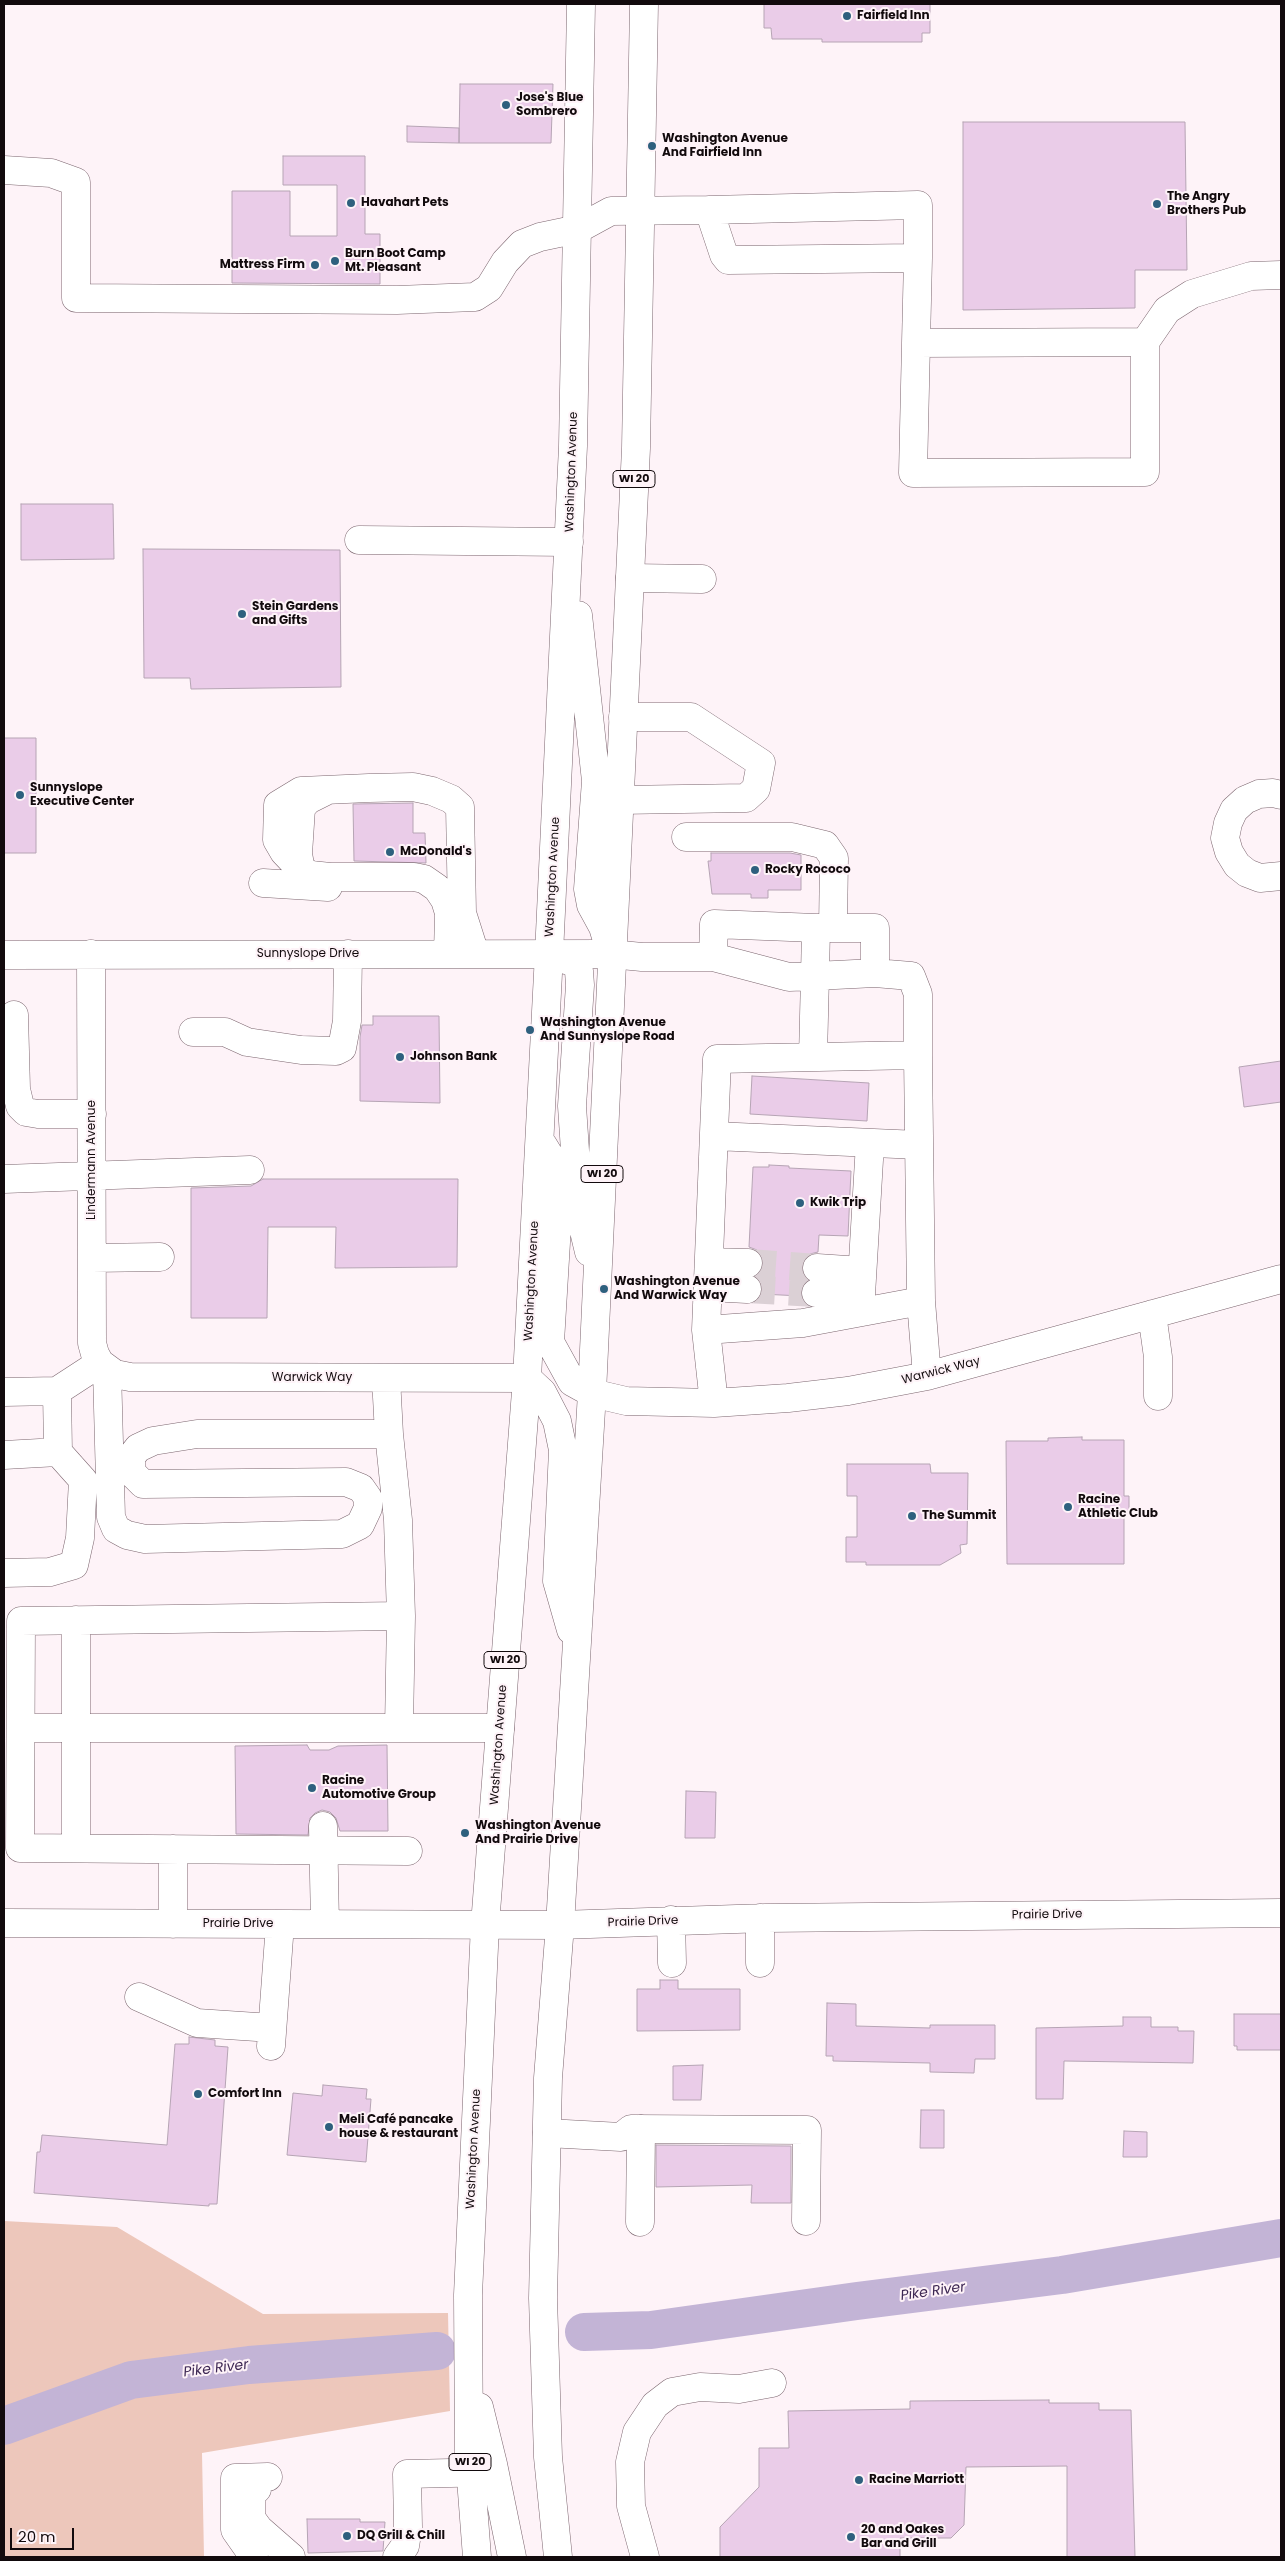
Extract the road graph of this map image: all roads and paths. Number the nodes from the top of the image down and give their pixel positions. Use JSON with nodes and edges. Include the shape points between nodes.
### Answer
{"nodes":[{"id":1,"x":581,"y":4,"type":"edge"},
{"id":2,"x":644,"y":4,"type":"edge"},
{"id":3,"x":4,"y":170,"type":"edge"},
{"id":4,"x":708,"y":210,"type":"junction"},
{"id":5,"x":640,"y":211,"type":"junction"},
{"id":6,"x":578,"y":229,"type":"junction"},
{"id":7,"x":918,"y":258,"type":"junction"},
{"id":8,"x":1281,"y":275,"type":"edge"},
{"id":9,"x":1145,"y":342,"type":"junction"},
{"id":10,"x":916,"y":343,"type":"junction"},
{"id":11,"x":358,"y":540,"type":"dead end"},
{"id":12,"x":569,"y":542,"type":"junction"},
{"id":13,"x":630,"y":578,"type":"junction"},
{"id":14,"x":702,"y":579,"type":"dead end"},
{"id":15,"x":623,"y":717,"type":"junction"},
{"id":16,"x":1281,"y":795,"type":"edge"},
{"id":17,"x":619,"y":800,"type":"junction"},
{"id":18,"x":686,"y":837,"type":"dead end"},
{"id":19,"x":1281,"y":876,"type":"edge"},
{"id":20,"x":263,"y":883,"type":"dead end"},
{"id":21,"x":437,"y":888,"type":"junction"},
{"id":22,"x":825,"y":928,"type":"junction"},
{"id":23,"x":91,"y":954,"type":"junction"},
{"id":24,"x":348,"y":954,"type":"junction"},
{"id":25,"x":448,"y":954,"type":"junction"},
{"id":26,"x":475,"y":954,"type":"junction"},
{"id":27,"x":549,"y":954,"type":"junction"},
{"id":28,"x":611,"y":954,"type":"junction"},
{"id":29,"x":4,"y":955,"type":"edge"},
{"id":30,"x":713,"y":957,"type":"junction"},
{"id":31,"x":876,"y":973,"type":"junction"},
{"id":32,"x":814,"y":976,"type":"junction"},
{"id":33,"x":14,"y":1015,"type":"dead end"},
{"id":34,"x":193,"y":1032,"type":"dead end"},
{"id":35,"x":918,"y":1055,"type":"junction"},
{"id":36,"x":814,"y":1058,"type":"junction"},
{"id":37,"x":92,"y":1114,"type":"junction"},
{"id":38,"x":714,"y":1136,"type":"junction"},
{"id":39,"x":540,"y":1139,"type":"junction"},
{"id":40,"x":870,"y":1143,"type":"junction"},
{"id":41,"x":919,"y":1146,"type":"junction"},
{"id":42,"x":250,"y":1170,"type":"dead end"},
{"id":43,"x":92,"y":1177,"type":"junction"},
{"id":44,"x":4,"y":1179,"type":"edge"},
{"id":45,"x":160,"y":1257,"type":"dead end"},
{"id":46,"x":92,"y":1258,"type":"junction"},
{"id":47,"x":709,"y":1274,"type":"junction"},
{"id":48,"x":747,"y":1276,"type":"tunnel mouth"},
{"id":49,"x":1281,"y":1279,"type":"edge"},
{"id":50,"x":816,"y":1281,"type":"tunnel mouth"},
{"id":51,"x":596,"y":1284,"type":"junction"},
{"id":52,"x":861,"y":1293,"type":"junction"},
{"id":53,"x":921,"y":1301,"type":"junction"},
{"id":54,"x":1152,"y":1314,"type":"junction"},
{"id":55,"x":706,"y":1330,"type":"junction"},
{"id":56,"x":104,"y":1366,"type":"junction"},
{"id":57,"x":927,"y":1376,"type":"junction"},
{"id":58,"x":386,"y":1378,"type":"junction"},
{"id":59,"x":527,"y":1378,"type":"junction"},
{"id":60,"x":57,"y":1391,"type":"junction"},
{"id":61,"x":4,"y":1392,"type":"edge"},
{"id":62,"x":592,"y":1394,"type":"junction"},
{"id":63,"x":1158,"y":1396,"type":"dead end"},
{"id":64,"x":714,"y":1402,"type":"junction"},
{"id":65,"x":389,"y":1434,"type":"junction"},
{"id":66,"x":58,"y":1452,"type":"junction"},
{"id":67,"x":4,"y":1455,"type":"edge"},
{"id":68,"x":4,"y":1573,"type":"edge"},
{"id":69,"x":401,"y":1616,"type":"junction"},
{"id":70,"x":76,"y":1620,"type":"junction"},
{"id":71,"x":576,"y":1650,"type":"junction"},
{"id":72,"x":22,"y":1728,"type":"junction"},
{"id":73,"x":76,"y":1728,"type":"junction"},
{"id":74,"x":399,"y":1728,"type":"junction"},
{"id":75,"x":500,"y":1728,"type":"junction"},
{"id":76,"x":322,"y":1838,"type":"junction"},
{"id":77,"x":76,"y":1848,"type":"junction"},
{"id":78,"x":173,"y":1849,"type":"junction"},
{"id":79,"x":408,"y":1852,"type":"dead end"},
{"id":80,"x":1281,"y":1912,"type":"edge"},
{"id":81,"x":760,"y":1918,"type":"junction"},
{"id":82,"x":670,"y":1920,"type":"junction"},
{"id":83,"x":4,"y":1923,"type":"edge"},
{"id":84,"x":173,"y":1924,"type":"junction"},
{"id":85,"x":280,"y":1924,"type":"junction"},
{"id":86,"x":325,"y":1924,"type":"junction"},
{"id":87,"x":485,"y":1925,"type":"junction"},
{"id":88,"x":560,"y":1925,"type":"junction"},
{"id":89,"x":672,"y":1963,"type":"dead end"},
{"id":90,"x":760,"y":1963,"type":"dead end"},
{"id":91,"x":139,"y":1997,"type":"dead end"},
{"id":92,"x":641,"y":2129,"type":"junction"},
{"id":93,"x":547,"y":2133,"type":"junction"},
{"id":94,"x":806,"y":2221,"type":"dead end"},
{"id":95,"x":640,"y":2222,"type":"dead end"},
{"id":96,"x":772,"y":2383,"type":"dead end"},
{"id":97,"x":483,"y":2472,"type":"junction"},
{"id":98,"x":254,"y":2557,"type":"edge"},
{"id":99,"x":291,"y":2557,"type":"edge"},
{"id":100,"x":397,"y":2557,"type":"edge"},
{"id":101,"x":477,"y":2557,"type":"edge"},
{"id":102,"x":512,"y":2557,"type":"edge"},
{"id":103,"x":558,"y":2557,"type":"edge"},
{"id":104,"x":645,"y":2557,"type":"edge"}],
"edges":[{"from":1,"to":6,"type":"main road","name":"Washington Avenue","number":"WI 20"},
{"from":2,"to":5,"type":"main road","number":"WI 20"},
{"from":3,"to":6,"type":"main road","via":[[51,173],[76,182],[76,298],[397,300],[475,297],[489,288],[505,262],[522,244]]},
{"from":4,"to":5,"type":"main road"},
{"from":4,"to":7,"type":"main road","via":[[728,260]]},
{"from":4,"to":7,"type":"main road","via":[[918,205]]},
{"from":5,"to":6,"type":"main road","via":[[611,211]]},
{"from":5,"to":13,"type":"main road","number":"WI 20"},
{"from":6,"to":12,"type":"main road","name":"Washington Avenue","number":"WI 20"},
{"from":7,"to":10,"type":"main road"},
{"from":8,"to":9,"type":"main road","via":[[1251,276],[1192,294],[1167,310]]},
{"from":9,"to":10,"type":"main road"},
{"from":9,"to":10,"type":"main road","via":[[1145,472],[914,473]]},
{"from":11,"to":12,"type":"main road"},
{"from":12,"to":27,"type":"main road","name":"Washington Avenue","number":"WI 20"},
{"from":12,"to":28,"type":"main road","via":[[594,748],[595,814],[588,889],[591,905],[603,927]]},
{"from":13,"to":14,"type":"main road"},
{"from":13,"to":15,"type":"main road","number":"WI 20"},
{"from":15,"to":17,"type":"main road","number":"WI 20"},
{"from":15,"to":17,"type":"main road","via":[[691,717],[761,762],[756,789],[746,798]]},
{"from":16,"to":19,"type":"main road","via":[[1258,794],[1245,800],[1234,810],[1226,838],[1229,852],[1247,873],[1260,878]]},
{"from":17,"to":28,"type":"main road","number":"WI 20"},
{"from":18,"to":22,"type":"main road","via":[[792,837],[825,845],[834,858]]},
{"from":20,"to":21,"type":"main road","via":[[305,887]]},
{"from":21,"to":25,"type":"main road","via":[[449,913]]},
{"from":21,"to":26,"type":"main road","via":[[424,879],[414,877],[330,877],[311,875],[301,870],[277,840],[278,805],[302,791],[413,787],[432,790],[451,799],[460,807],[462,913]]},
{"from":22,"to":30,"type":"main road","via":[[714,924]]},
{"from":22,"to":31,"type":"main road","via":[[875,928]]},
{"from":22,"to":32,"type":"main road"},
{"from":23,"to":24,"type":"main road","name":"Sunnyslope Drive"},
{"from":23,"to":29,"type":"main road","name":"Sunnyslope Drive"},
{"from":23,"to":37,"type":"main road","name":"Lindermann Avenue"},
{"from":24,"to":25,"type":"main road","name":"Sunnyslope Drive"},
{"from":24,"to":34,"type":"main road","via":[[346,1021],[342,1048],[336,1052],[247,1042],[225,1032]]},
{"from":25,"to":26,"type":"main road","name":"Sunnyslope Drive"},
{"from":26,"to":27,"type":"main road","name":"Sunnyslope Drive"},
{"from":27,"to":28,"type":"main road","name":"Sunnyslope Drive"},
{"from":27,"to":39,"type":"main road","name":"Washington Avenue","number":"WI 20"},
{"from":27,"to":51,"type":"main road","via":[[575,963],[579,971],[572,1106],[579,1210]]},
{"from":28,"to":30,"type":"main road","name":"Sunnyslope Drive"},
{"from":28,"to":51,"type":"main road","number":"WI 20"},
{"from":30,"to":32,"type":"main road","name":"Sunnyslope Drive","via":[[789,977]]},
{"from":31,"to":32,"type":"main road","name":"Sunnyslope Drive"},
{"from":31,"to":35,"type":"main road","name":"Sunnyslope Drive","via":[[911,976],[918,994]]},
{"from":32,"to":36,"type":"main road"},
{"from":33,"to":37,"type":"main road","via":[[16,1089],[20,1106],[26,1112],[38,1114]]},
{"from":35,"to":36,"type":"main road"},
{"from":35,"to":41,"type":"main road"},
{"from":36,"to":38,"type":"main road","via":[[717,1059]]},
{"from":37,"to":43,"type":"main road","name":"Lindermann Avenue"},
{"from":38,"to":40,"type":"main road"},
{"from":38,"to":47,"type":"main road"},
{"from":39,"to":59,"type":"main road","name":"Washington Avenue","number":"WI 20"},
{"from":39,"to":62,"type":"main road","name":"Warwick Way","via":[[554,1163],[557,1183],[550,1342],[572,1382]]},
{"from":40,"to":41,"type":"main road"},
{"from":40,"to":52,"type":"main road"},
{"from":41,"to":53,"type":"main road"},
{"from":42,"to":43,"type":"main road"},
{"from":43,"to":44,"type":"main road"},
{"from":43,"to":46,"type":"main road","name":"Lindermann Avenue"},
{"from":45,"to":46,"type":"main road"},
{"from":46,"to":56,"type":"main road","name":"Lindermann Avenue","via":[[92,1343]]},
{"from":47,"to":48,"type":"main road"},
{"from":47,"to":55,"type":"main road"},
{"from":49,"to":54,"type":"main road","name":"Warwick Way"},
{"from":50,"to":52,"type":"main road"},
{"from":51,"to":62,"type":"main road","number":"WI 20"},
{"from":52,"to":53,"type":"main road"},
{"from":52,"to":55,"type":"main road","via":[[802,1323]]},
{"from":53,"to":57,"type":"main road"},
{"from":54,"to":57,"type":"main road","name":"Warwick Way"},
{"from":54,"to":63,"type":"main road","via":[[1158,1357]]},
{"from":55,"to":64,"type":"main road"},
{"from":56,"to":58,"type":"main road","name":"Warwick Way","via":[[115,1374],[130,1377]]},
{"from":56,"to":60,"type":"main road"},
{"from":56,"to":65,"type":"main road","name":"Lindermann Avenue","via":[[111,1517],[116,1530],[127,1536],[145,1539],[342,1534],[360,1525],[368,1508],[368,1498],[361,1488],[346,1482],[143,1484],[131,1472],[131,1457],[138,1448],[153,1441],[196,1434]]},
{"from":57,"to":64,"type":"main road","name":"Warwick Way","via":[[822,1394]]},
{"from":58,"to":59,"type":"main road","name":"Warwick Way"},
{"from":58,"to":65,"type":"main road"},
{"from":59,"to":71,"type":"main road","via":[[542,1392],[557,1421],[564,1450],[557,1581]]},
{"from":59,"to":75,"type":"main road","name":"Washington Avenue","number":"WI 20"},
{"from":60,"to":61,"type":"main road"},
{"from":60,"to":66,"type":"main road"},
{"from":62,"to":64,"type":"main road","name":"Warwick Way","via":[[626,1402]]},
{"from":62,"to":71,"type":"main road","number":"WI 20"},
{"from":65,"to":69,"type":"main road","via":[[398,1520]]},
{"from":66,"to":67,"type":"main road"},
{"from":66,"to":68,"type":"main road","via":[[83,1480],[80,1538],[74,1565],[50,1572]]},
{"from":69,"to":70,"type":"main road"},
{"from":69,"to":74,"type":"main road"},
{"from":70,"to":72,"type":"main road","via":[[21,1621]]},
{"from":70,"to":73,"type":"main road"},
{"from":71,"to":88,"type":"main road","number":"WI 20"},
{"from":72,"to":73,"type":"main road"},
{"from":72,"to":77,"type":"main road","via":[[20,1848]]},
{"from":73,"to":74,"type":"main road"},
{"from":73,"to":77,"type":"main road"},
{"from":74,"to":75,"type":"main road"},
{"from":75,"to":87,"type":"main road","name":"Washington Avenue","number":"WI 20"},
{"from":76,"to":78,"type":"main road"},
{"from":76,"to":79,"type":"main road","via":[[372,1841]]},
{"from":76,"to":86,"type":"main road"},
{"from":77,"to":78,"type":"main road"},
{"from":78,"to":84,"type":"main road"},
{"from":80,"to":81,"type":"main road","name":"Prairie Drive"},
{"from":81,"to":82,"type":"main road","name":"Prairie Drive"},
{"from":81,"to":90,"type":"main road"},
{"from":82,"to":88,"type":"main road","name":"Prairie Drive"},
{"from":82,"to":89,"type":"main road"},
{"from":83,"to":84,"type":"main road","name":"Prairie Drive"},
{"from":84,"to":85,"type":"main road","name":"Prairie Drive"},
{"from":85,"to":86,"type":"main road","name":"Prairie Drive"},
{"from":85,"to":91,"type":"main road","via":[[272,2037],[197,2023]]},
{"from":86,"to":87,"type":"main road","name":"Prairie Drive"},
{"from":87,"to":88,"type":"main road","name":"Prairie Drive"},
{"from":87,"to":97,"type":"main road","name":"Washington Avenue","number":"WI 20","via":[[468,2296],[468,2367]]},
{"from":88,"to":93,"type":"main road","number":"WI 20"},
{"from":92,"to":93,"type":"main road","via":[[631,2129],[621,2137]]},
{"from":92,"to":94,"type":"main road","via":[[807,2130]]},
{"from":92,"to":95,"type":"main road"},
{"from":93,"to":103,"type":"main road","number":"WI 20","via":[[543,2298],[548,2457]]},
{"from":96,"to":104,"type":"main road","via":[[739,2389],[690,2388],[672,2392],[655,2405],[637,2432],[630,2462],[631,2506]]},
{"from":97,"to":100,"type":"main road","via":[[408,2474],[408,2527],[405,2546]]},
{"from":97,"to":101,"type":"main road","number":"WI 20"},
{"from":97,"to":102,"type":"main road"},
{"from":98,"to":99,"type":"main road","via":[[235,2530],[235,2478],[268,2477],[252,2495],[251,2518]]}]}
